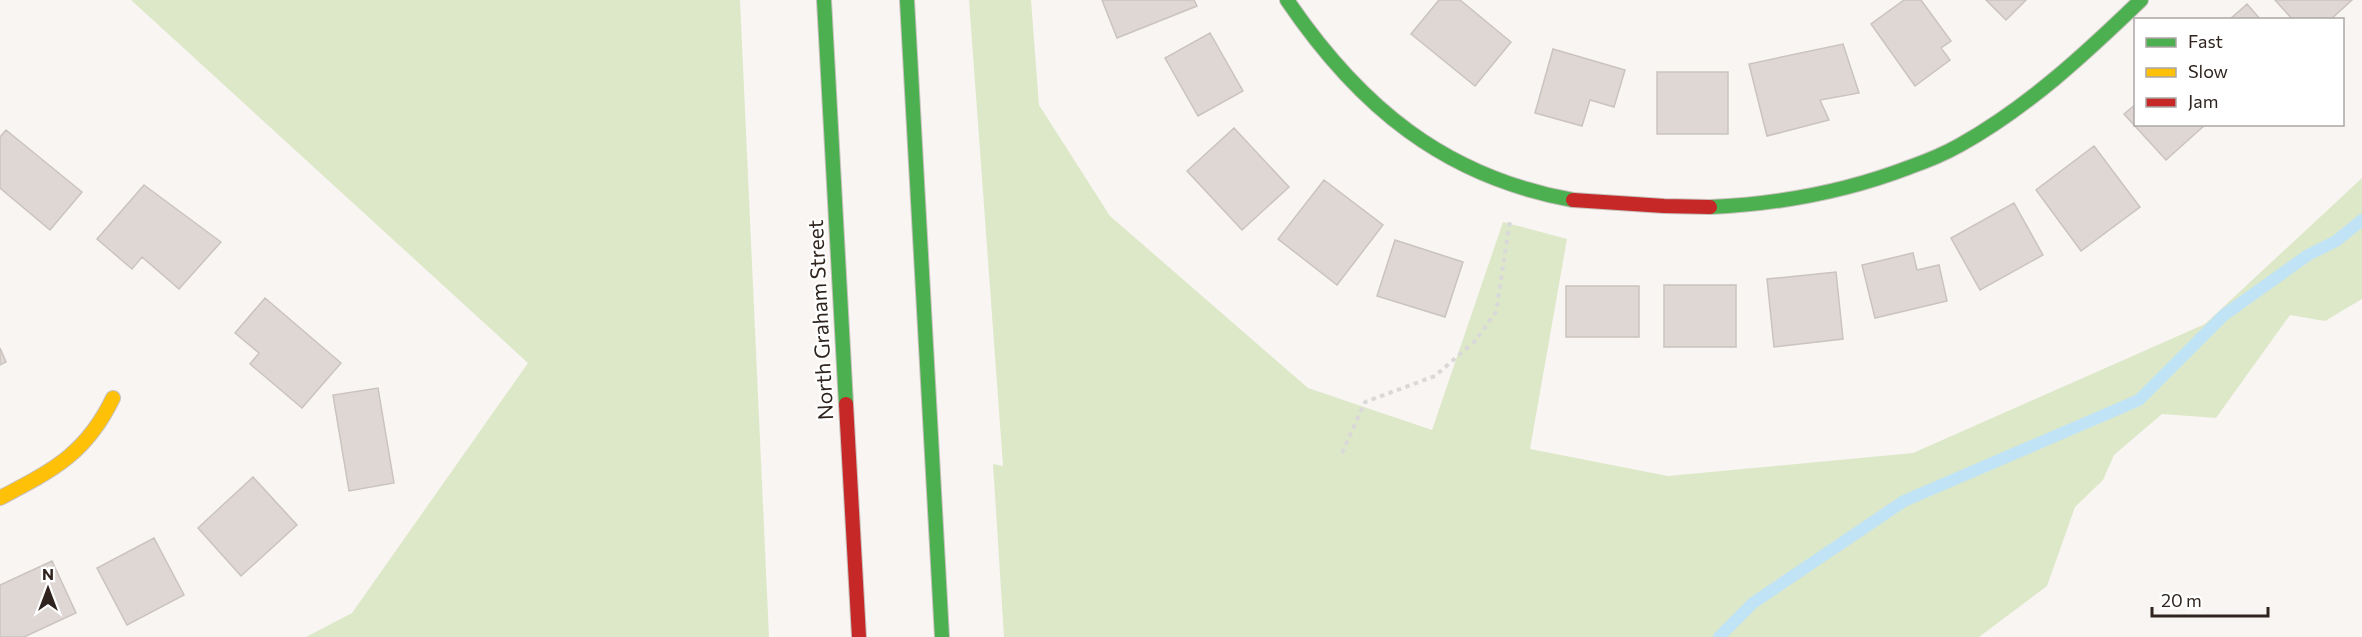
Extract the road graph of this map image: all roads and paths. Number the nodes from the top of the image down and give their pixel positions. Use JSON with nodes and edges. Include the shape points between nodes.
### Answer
{"nodes":[{"id":1,"x":824,"y":0,"type":"edge"},
{"id":2,"x":908,"y":0,"type":"edge"},
{"id":3,"x":1287,"y":0,"type":"edge"},
{"id":4,"x":2141,"y":0,"type":"edge"},
{"id":5,"x":1515,"y":185,"type":"junction"},
{"id":6,"x":112,"y":398,"type":"dead end"},
{"id":7,"x":1342,"y":453,"type":"dead end"},
{"id":8,"x":0,"y":498,"type":"edge"},
{"id":9,"x":859,"y":637,"type":"edge"},
{"id":10,"x":942,"y":637,"type":"edge"}],
"edges":[{"from":1,"to":9,"type":"main road","name":"North Graham Street"},
{"from":2,"to":10,"type":"main road"},
{"from":3,"to":5,"type":"main road","via":[[1313,40],[1351,84],[1397,124],[1441,153]]},
{"from":4,"to":5,"type":"main road","via":[[2042,91],[2010,114],[1957,147],[1887,177],[1803,200],[1715,208],[1569,200]]},
{"from":5,"to":7,"type":"path","via":[[1496,312],[1475,342],[1436,376],[1365,402]]},
{"from":6,"to":8,"type":"main road","via":[[98,427],[77,450],[48,473]]}]}
